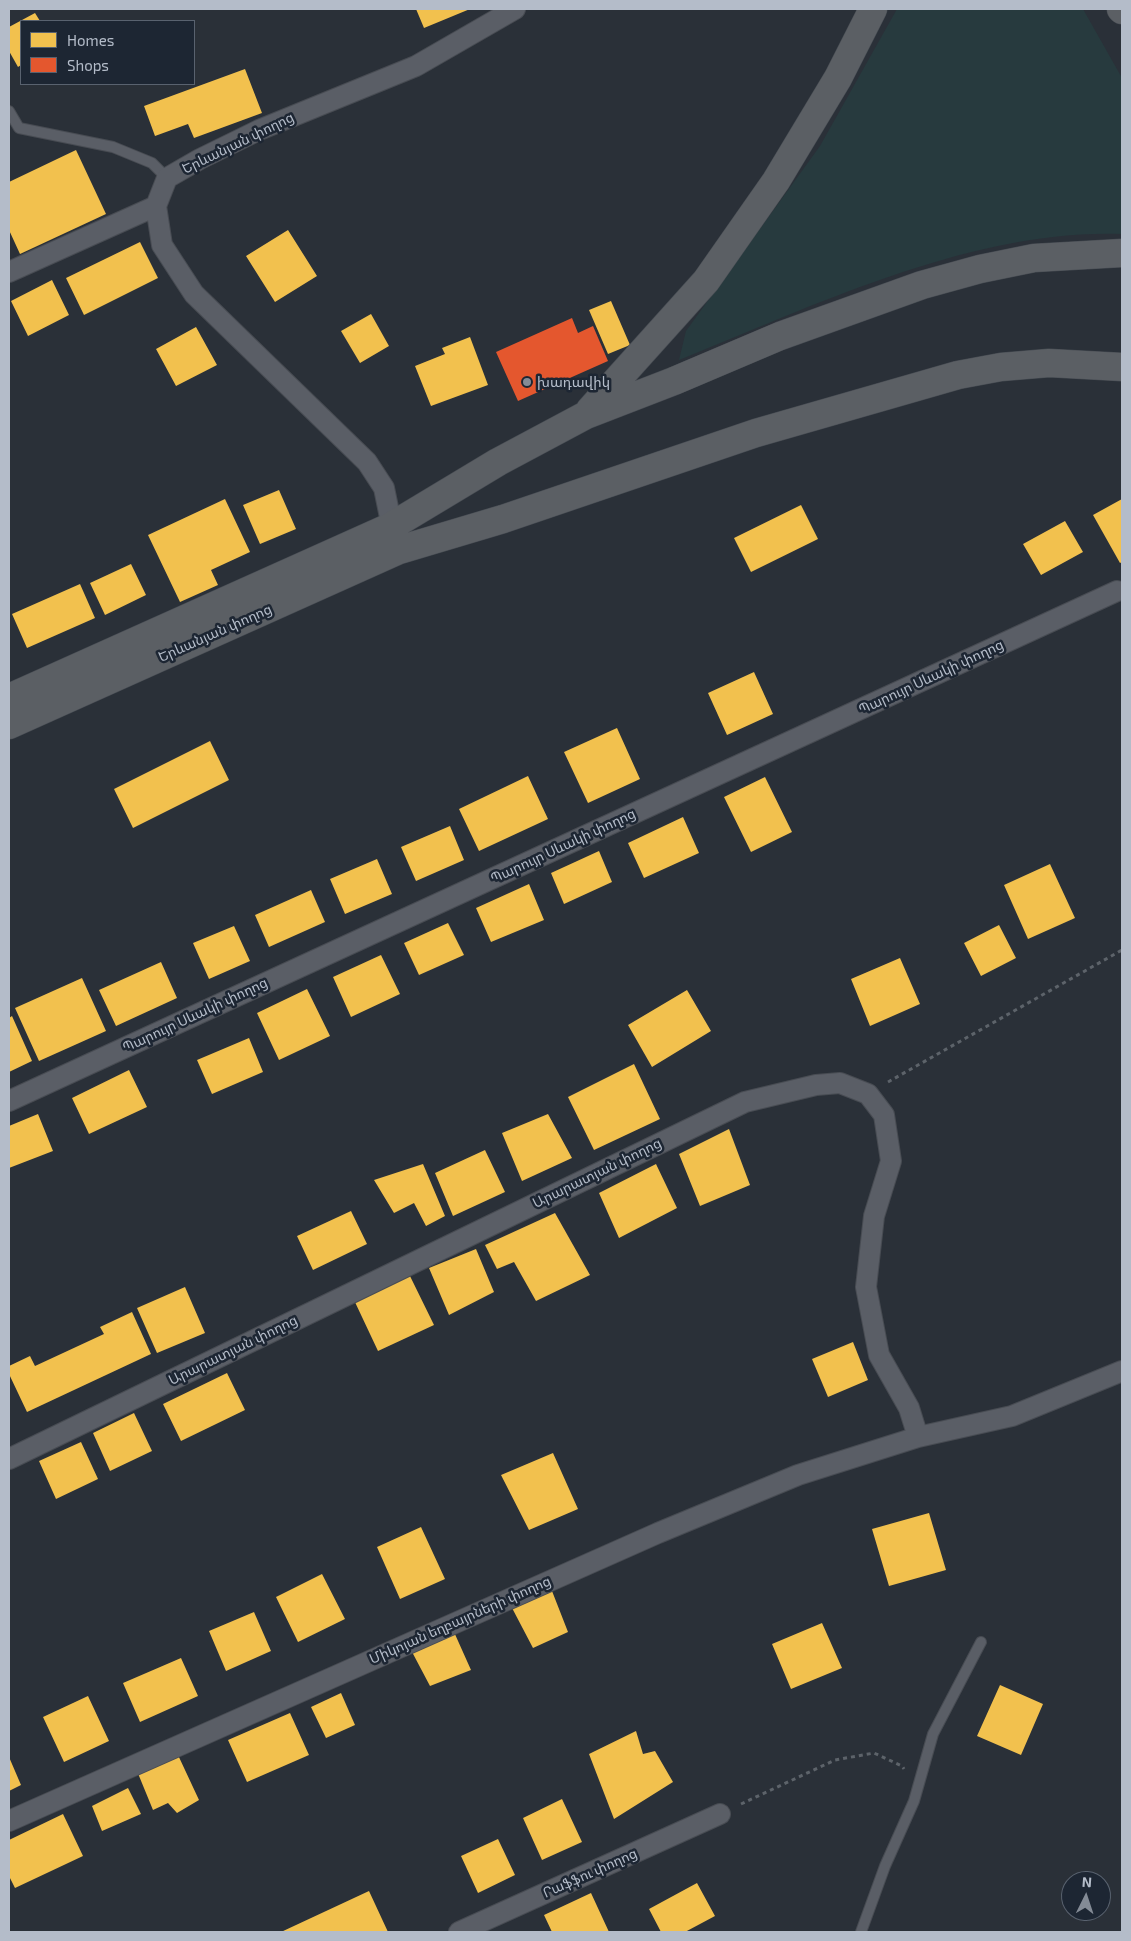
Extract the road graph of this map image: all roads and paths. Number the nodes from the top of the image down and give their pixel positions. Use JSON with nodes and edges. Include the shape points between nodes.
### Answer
{"nodes":[{"id":1,"x":515,"y":9,"type":"edge"},
{"id":2,"x":873,"y":9,"type":"edge"},
{"id":3,"x":9,"y":111,"type":"edge"},
{"id":4,"x":167,"y":178,"type":"junction"},
{"id":5,"x":156,"y":206,"type":"junction"},
{"id":6,"x":1122,"y":253,"type":"edge"},
{"id":7,"x":9,"y":272,"type":"edge"},
{"id":8,"x":1122,"y":366,"type":"edge"},
{"id":9,"x":586,"y":415,"type":"junction"},
{"id":10,"x":395,"y":539,"type":"junction"},
{"id":11,"x":1117,"y":591,"type":"dead end"},
{"id":12,"x":9,"y":698,"type":"edge"},
{"id":13,"x":9,"y":725,"type":"edge"},
{"id":14,"x":1122,"y":950,"type":"edge"},
{"id":15,"x":868,"y":1094,"type":"junction"},
{"id":16,"x":9,"y":1101,"type":"edge"},
{"id":17,"x":1122,"y":1371,"type":"edge"},
{"id":18,"x":918,"y":1437,"type":"junction"},
{"id":19,"x":9,"y":1459,"type":"edge"},
{"id":20,"x":981,"y":1642,"type":"dead end"},
{"id":21,"x":914,"y":1801,"type":"junction"},
{"id":22,"x":720,"y":1814,"type":"joint"},
{"id":23,"x":9,"y":1820,"type":"edge"},
{"id":24,"x":460,"y":1932,"type":"edge"},
{"id":25,"x":861,"y":1932,"type":"edge"}],
"edges":[{"from":1,"to":4,"type":"street","name":"Երևանյան փողոց","via":[[416,66],[259,130]]},
{"from":2,"to":9,"type":"highway","via":[[838,78],[776,181],[706,281]]},
{"from":3,"to":4,"type":"lane","via":[[19,128],[113,147],[152,163]]},
{"from":4,"to":5,"type":"street","name":"Երևանյան փողոց"},
{"from":5,"to":7,"type":"street"},
{"from":5,"to":10,"type":"street","via":[[162,245],[194,294],[367,462],[384,488]]},
{"from":6,"to":9,"type":"highway","via":[[1034,258],[922,285],[780,336]]},
{"from":8,"to":10,"type":"highway","via":[[1049,363],[958,375],[765,430],[503,519]]},
{"from":9,"to":10,"type":"highway","via":[[498,462]]},
{"from":10,"to":12,"type":"highway","name":"Երևանյան փողոց"},
{"from":10,"to":13,"type":"highway","name":"Երևանյան փողոց"},
{"from":11,"to":16,"type":"street","name":"Պարույր Սևակի փողոց"},
{"from":14,"to":15,"type":"path"},
{"from":15,"to":18,"type":"street","via":[[884,1115],[891,1161],[874,1216],[866,1287],[879,1355],[909,1408]]},
{"from":15,"to":19,"type":"street","name":"Արարատյան փողոց","via":[[840,1083],[816,1085],[745,1102]]},
{"from":17,"to":18,"type":"street","name":"Միկոյան եղբայրների փողոց","via":[[1012,1416]]},
{"from":18,"to":23,"type":"street","name":"Միկոյան եղբայրների փողոց","via":[[798,1475],[658,1533]]},
{"from":20,"to":21,"type":"lane","via":[[933,1734]]},
{"from":21,"to":22,"type":"path","via":[[902,1766],[874,1753],[835,1760]]},
{"from":21,"to":25,"type":"lane","via":[[885,1866]]},
{"from":22,"to":24,"type":"street","name":"Րաֆֆու փողոց"}]}
